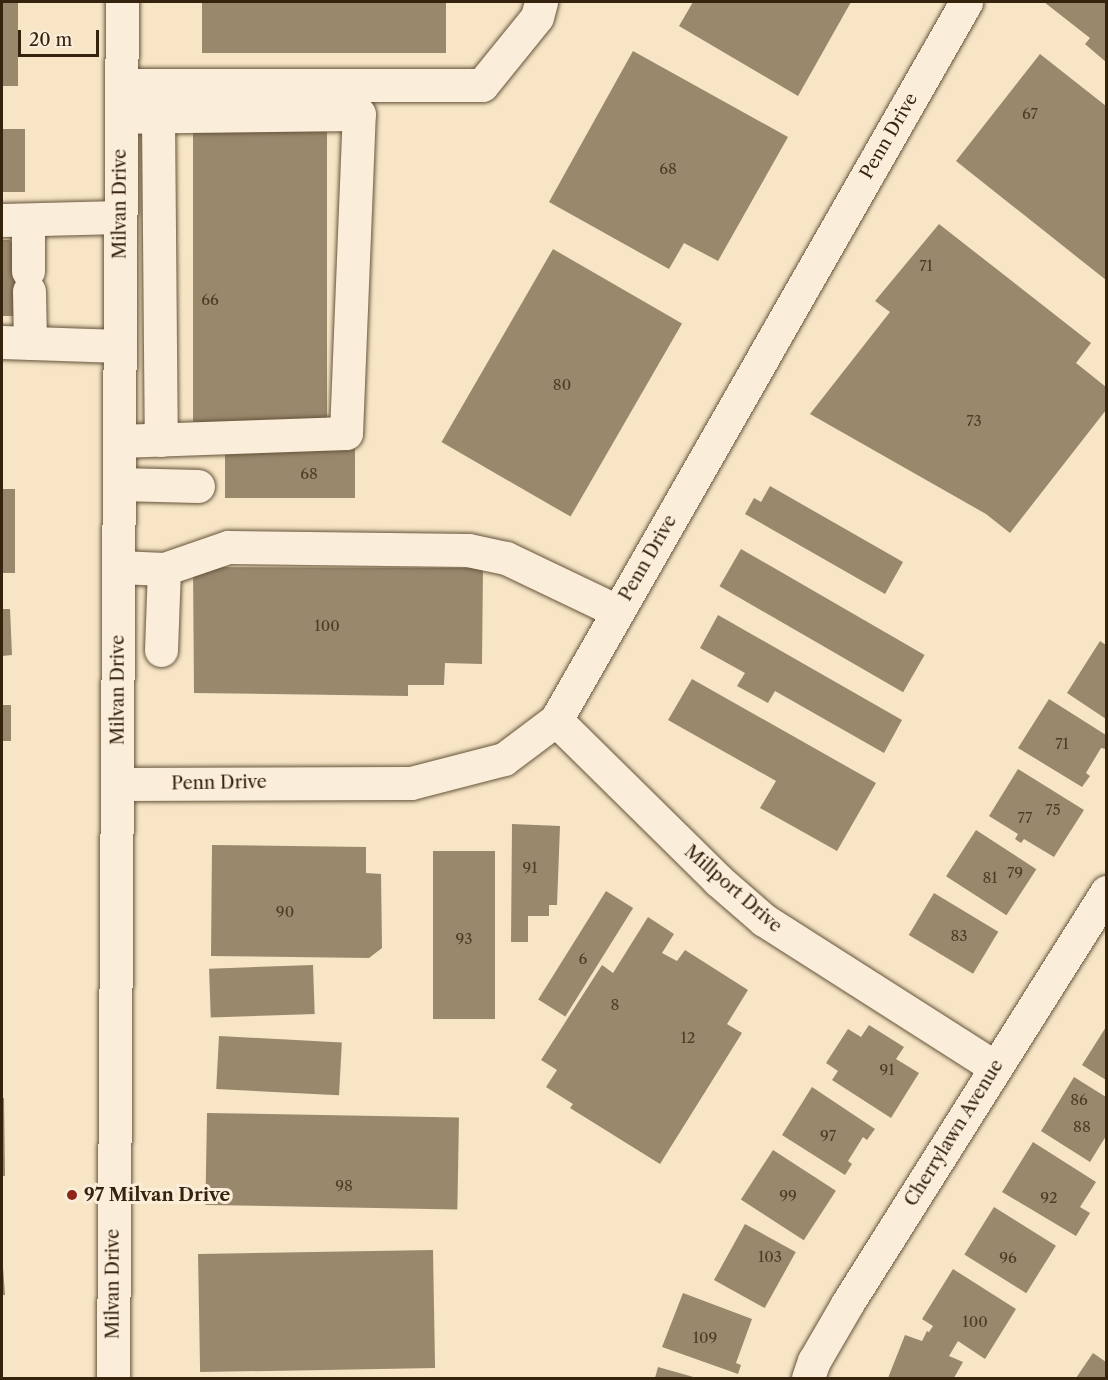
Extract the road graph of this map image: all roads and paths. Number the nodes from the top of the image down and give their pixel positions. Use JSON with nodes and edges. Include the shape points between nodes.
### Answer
{"nodes":[{"id":1,"x":122,"y":2,"type":"edge"},
{"id":2,"x":541,"y":2,"type":"edge"},
{"id":3,"x":966,"y":2,"type":"edge"},
{"id":4,"x":121,"y":85,"type":"junction"},
{"id":5,"x":121,"y":117,"type":"junction"},
{"id":6,"x":158,"y":117,"type":"junction"},
{"id":7,"x":120,"y":217,"type":"junction"},
{"id":8,"x":14,"y":220,"type":"edge"},
{"id":9,"x":120,"y":272,"type":"junction"},
{"id":10,"x":160,"y":273,"type":"junction"},
{"id":11,"x":16,"y":343,"type":"edge"},
{"id":12,"x":120,"y":346,"type":"junction"},
{"id":13,"x":160,"y":440,"type":"junction"},
{"id":14,"x":119,"y":441,"type":"junction"},
{"id":15,"x":119,"y":484,"type":"junction"},
{"id":16,"x":198,"y":486,"type":"dead end"},
{"id":17,"x":119,"y":567,"type":"junction"},
{"id":18,"x":164,"y":569,"type":"junction"},
{"id":19,"x":617,"y":611,"type":"junction"},
{"id":20,"x":161,"y":650,"type":"dead end"},
{"id":21,"x":556,"y":720,"type":"junction"},
{"id":22,"x":117,"y":784,"type":"junction"},
{"id":23,"x":1107,"y":892,"type":"edge"},
{"id":24,"x":995,"y":1067,"type":"junction"},
{"id":25,"x":112,"y":1378,"type":"edge"},
{"id":26,"x":808,"y":1378,"type":"edge"}],
"edges":[{"from":1,"to":4,"type":"street","name":"Milvan Drive"},
{"from":2,"to":4,"type":"street","via":[[537,17],[482,84]]},
{"from":3,"to":19,"type":"street","name":"Penn Drive"},
{"from":4,"to":5,"type":"street","name":"Milvan Drive"},
{"from":5,"to":6,"type":"street"},
{"from":5,"to":7,"type":"street","name":"Milvan Drive"},
{"from":6,"to":10,"type":"street"},
{"from":6,"to":13,"type":"street","via":[[359,114],[346,433]]},
{"from":7,"to":8,"type":"street"},
{"from":7,"to":9,"type":"street","name":"Milvan Drive"},
{"from":8,"to":11,"type":"street","via":[[29,281]]},
{"from":9,"to":10,"type":"street"},
{"from":9,"to":12,"type":"street","name":"Milvan Drive"},
{"from":10,"to":13,"type":"street"},
{"from":11,"to":12,"type":"street"},
{"from":12,"to":14,"type":"street","name":"Milvan Drive"},
{"from":13,"to":14,"type":"street"},
{"from":14,"to":15,"type":"street","name":"Milvan Drive"},
{"from":15,"to":16,"type":"street"},
{"from":15,"to":17,"type":"street","name":"Milvan Drive"},
{"from":17,"to":18,"type":"street"},
{"from":17,"to":22,"type":"street","name":"Milvan Drive"},
{"from":18,"to":19,"type":"street","via":[[228,547],[468,550],[506,558]]},
{"from":18,"to":20,"type":"street"},
{"from":19,"to":21,"type":"street","name":"Penn Drive"},
{"from":21,"to":22,"type":"street","name":"Penn Drive","via":[[504,759],[411,783]]},
{"from":21,"to":24,"type":"street","name":"Millport Drive","via":[[718,880],[764,920]]},
{"from":22,"to":25,"type":"street","name":"Milvan Drive"},
{"from":23,"to":24,"type":"street","name":"Cherrylawn Avenue"},
{"from":24,"to":26,"type":"street","name":"Cherrylawn Avenue","via":[[847,1304]]}]}
